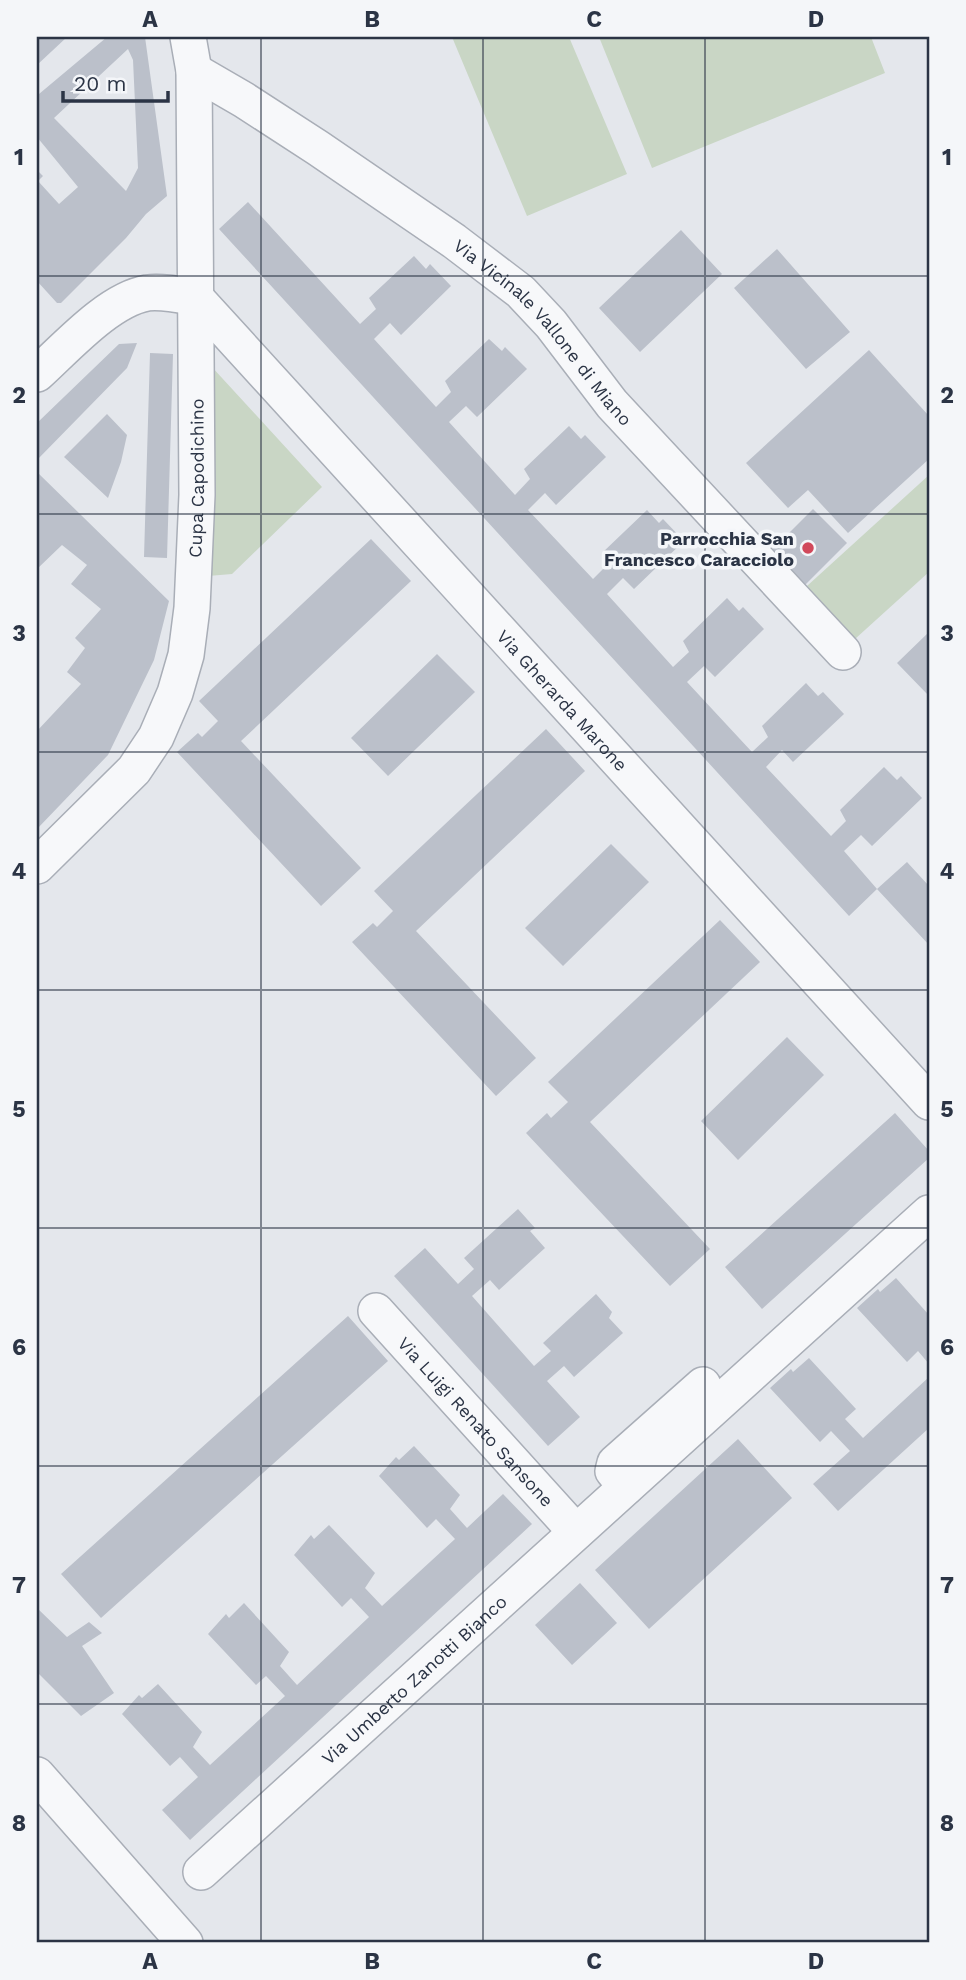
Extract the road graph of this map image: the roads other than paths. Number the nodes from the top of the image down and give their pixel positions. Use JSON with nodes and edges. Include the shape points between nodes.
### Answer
{"nodes":[{"id":1,"x":188,"y":37,"type":"edge"},
{"id":2,"x":194,"y":71,"type":"junction"},
{"id":3,"x":196,"y":298,"type":"junction"},
{"id":4,"x":37,"y":374,"type":"edge"},
{"id":5,"x":843,"y":652,"type":"dead end"},
{"id":6,"x":37,"y":866,"type":"edge"},
{"id":7,"x":929,"y":1102,"type":"edge"},
{"id":8,"x":929,"y":1213,"type":"edge"},
{"id":9,"x":376,"y":1311,"type":"dead end"},
{"id":10,"x":576,"y":1532,"type":"junction"},
{"id":11,"x":37,"y":1775,"type":"edge"},
{"id":12,"x":201,"y":1872,"type":"dead end"},
{"id":13,"x":185,"y":1943,"type":"edge"}],
"edges":[{"from":1,"to":2,"type":"street","name":"Cupa Capodichino"},
{"from":2,"to":3,"type":"street","name":"Cupa Capodichino"},
{"from":2,"to":5,"type":"street","name":"Via Vicinale Vallone di Miano","via":[[318,148],[521,292],[611,404]]},
{"from":3,"to":4,"type":"street","via":[[147,293],[124,301]]},
{"from":3,"to":6,"type":"street","name":"Cupa Capodichino","via":[[197,495],[186,655],[156,737],[134,770]]},
{"from":3,"to":7,"type":"street","name":"Via Gherarda Marone"},
{"from":8,"to":10,"type":"street","name":"Via Umberto Zanotti Bianco"},
{"from":9,"to":10,"type":"street","name":"Via Luigi Renato Sansone"},
{"from":10,"to":12,"type":"street","name":"Via Umberto Zanotti Bianco"},
{"from":11,"to":13,"type":"street"}]}
